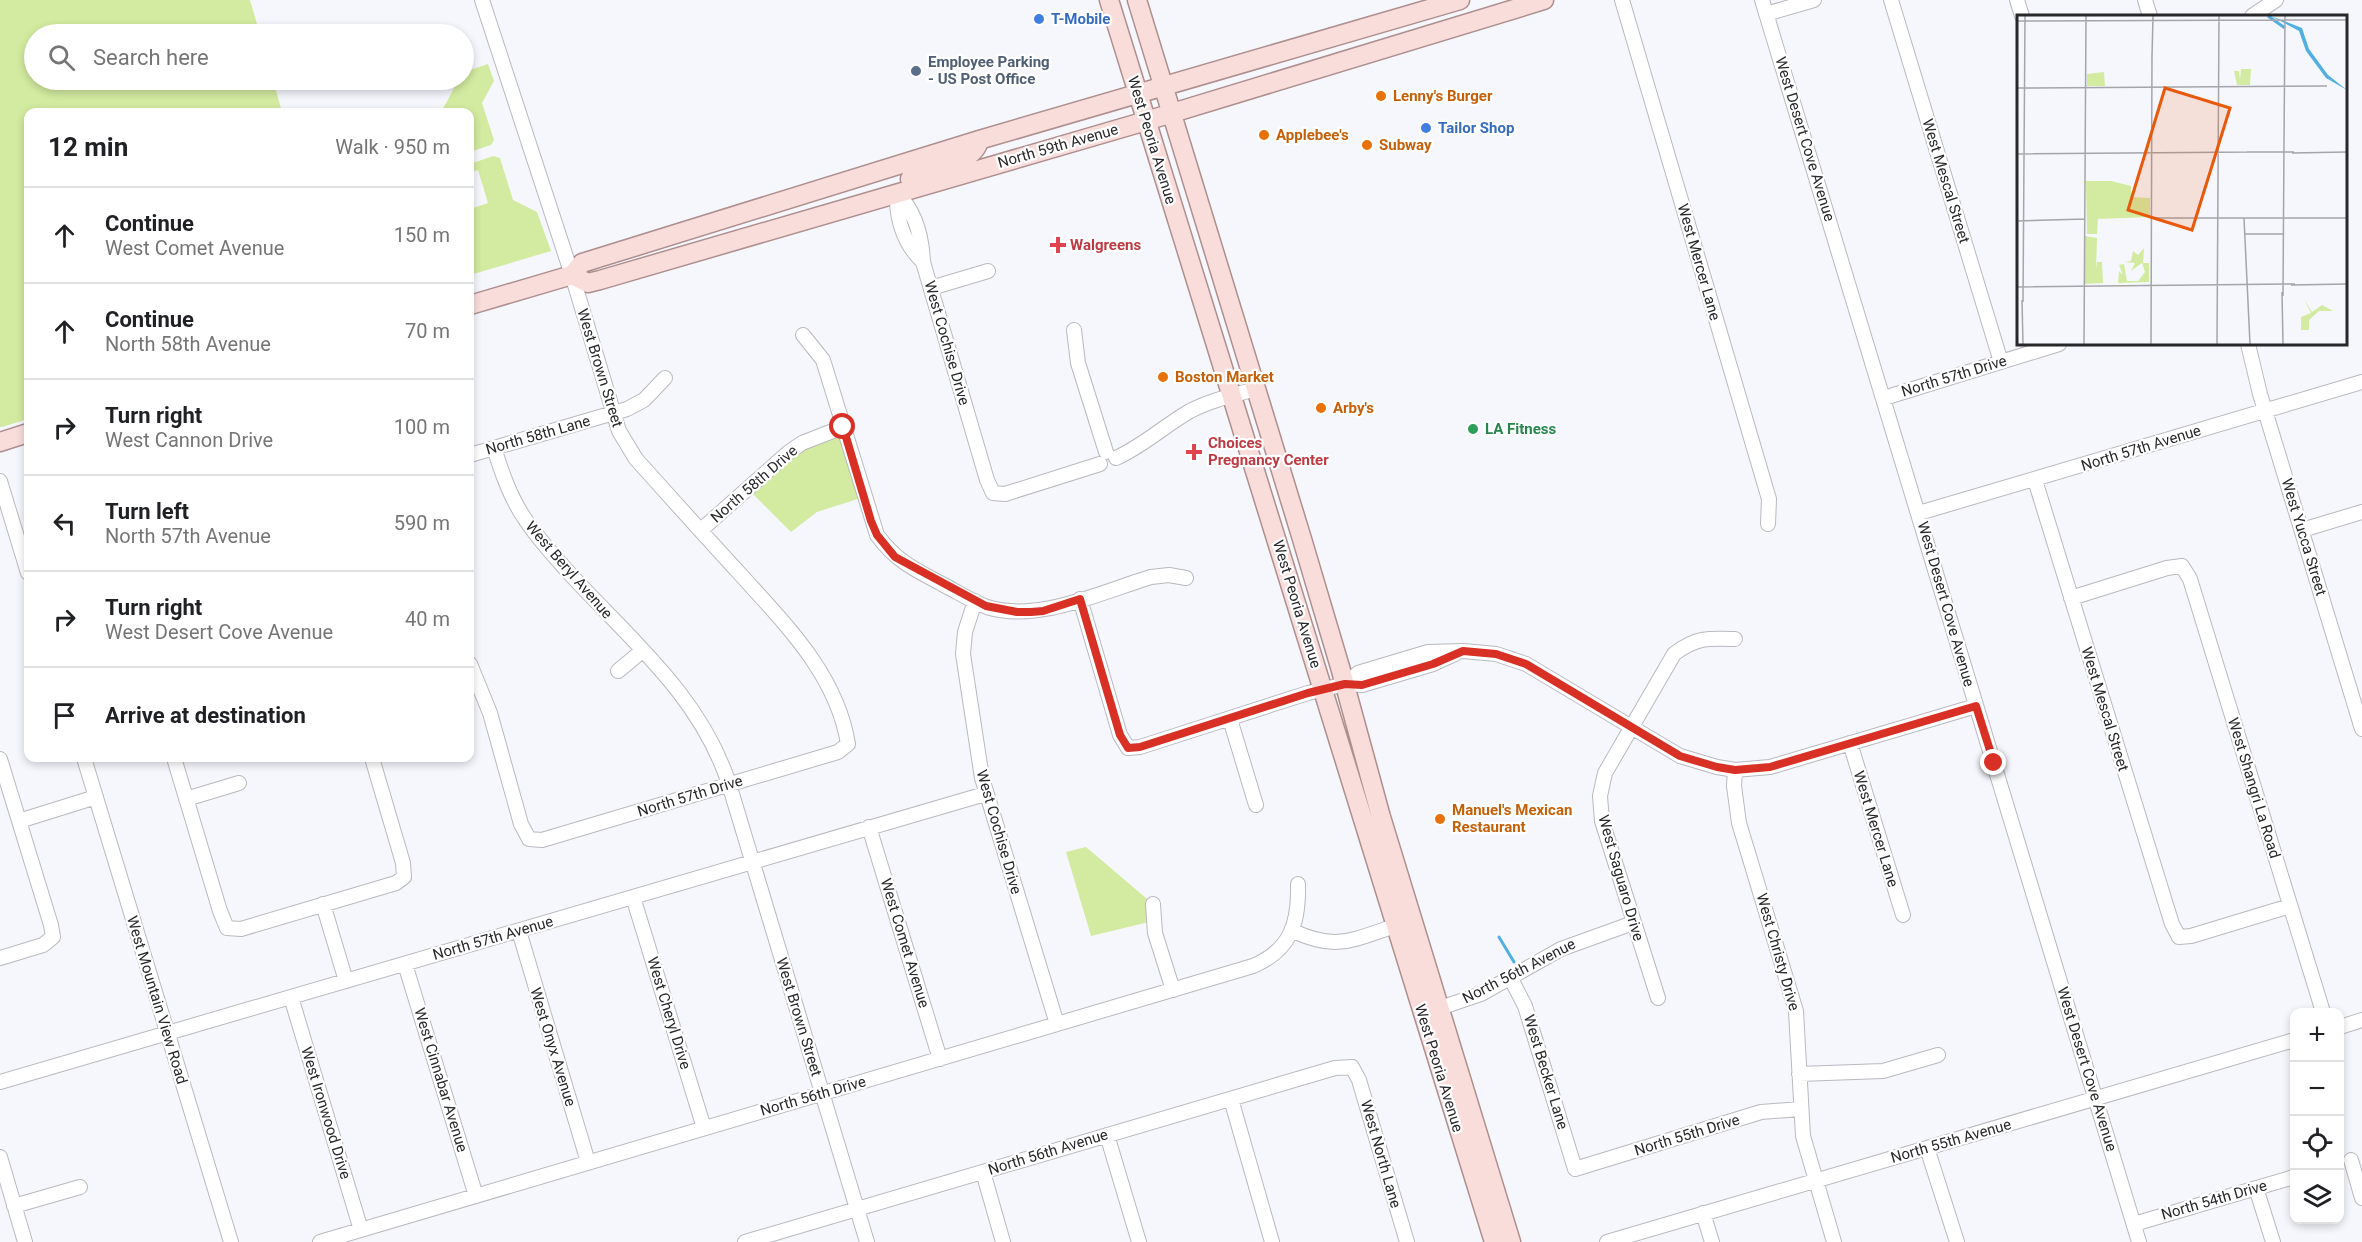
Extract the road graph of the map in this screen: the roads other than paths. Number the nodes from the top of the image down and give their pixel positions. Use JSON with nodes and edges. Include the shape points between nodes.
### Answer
{"nodes":[{"id":1,"x":482,"y":0,"type":"edge"},
{"id":2,"x":1109,"y":0,"type":"edge"},
{"id":3,"x":1137,"y":0,"type":"edge"},
{"id":4,"x":1460,"y":0,"type":"edge"},
{"id":5,"x":1544,"y":0,"type":"edge"},
{"id":6,"x":1622,"y":0,"type":"edge"},
{"id":7,"x":1762,"y":0,"type":"edge"},
{"id":8,"x":1814,"y":0,"type":"edge"},
{"id":9,"x":1891,"y":0,"type":"edge"},
{"id":10,"x":2017,"y":0,"type":"edge"},
{"id":11,"x":2145,"y":0,"type":"edge"},
{"id":12,"x":2276,"y":0,"type":"edge"},
{"id":13,"x":1766,"y":14,"type":"junction"},
{"id":14,"x":2022,"y":15,"type":"edge"},
{"id":15,"x":2150,"y":15,"type":"edge"},
{"id":16,"x":2254,"y":15,"type":"edge"},
{"id":17,"x":1164,"y":85,"type":"junction"},
{"id":18,"x":1137,"y":93,"type":"junction"},
{"id":19,"x":1173,"y":113,"type":"junction"},
{"id":20,"x":1146,"y":121,"type":"junction"},
{"id":21,"x":979,"y":140,"type":"junction"},
{"id":22,"x":897,"y":193,"type":"junction"},
{"id":23,"x":988,"y":271,"type":"dead end"},
{"id":24,"x":572,"y":275,"type":"junction"},
{"id":25,"x":931,"y":288,"type":"junction"},
{"id":26,"x":474,"y":304,"type":"edge"},
{"id":27,"x":1074,"y":330,"type":"dead end"},
{"id":28,"x":803,"y":335,"type":"dead end"},
{"id":29,"x":2056,"y":345,"type":"edge"},
{"id":30,"x":2248,"y":345,"type":"edge"},
{"id":31,"x":2001,"y":362,"type":"junction"},
{"id":32,"x":665,"y":378,"type":"dead end"},
{"id":33,"x":2362,"y":382,"type":"edge"},
{"id":34,"x":1256,"y":389,"type":"junction"},
{"id":35,"x":1232,"y":396,"type":"junction"},
{"id":36,"x":1884,"y":398,"type":"junction"},
{"id":37,"x":2265,"y":411,"type":"junction"},
{"id":38,"x":613,"y":413,"type":"junction"},
{"id":39,"x":843,"y":427,"type":"junction"},
{"id":40,"x":24,"y":434,"type":"edge"},
{"id":41,"x":0,"y":442,"type":"edge"},
{"id":42,"x":494,"y":448,"type":"junction"},
{"id":43,"x":474,"y":455,"type":"edge"},
{"id":44,"x":1107,"y":458,"type":"junction"},
{"id":45,"x":2036,"y":480,"type":"junction"},
{"id":46,"x":0,"y":481,"type":"edge"},
{"id":47,"x":2362,"y":512,"type":"edge"},
{"id":48,"x":1919,"y":513,"type":"junction"},
{"id":49,"x":1768,"y":524,"type":"dead end"},
{"id":50,"x":701,"y":530,"type":"junction"},
{"id":51,"x":2302,"y":530,"type":"junction"},
{"id":52,"x":24,"y":560,"type":"edge"},
{"id":53,"x":1186,"y":578,"type":"dead end"},
{"id":54,"x":2072,"y":598,"type":"junction"},
{"id":55,"x":1080,"y":599,"type":"junction"},
{"id":56,"x":975,"y":601,"type":"junction"},
{"id":57,"x":1735,"y":639,"type":"dead end"},
{"id":58,"x":642,"y":651,"type":"junction"},
{"id":59,"x":618,"y":671,"type":"dead end"},
{"id":60,"x":474,"y":674,"type":"edge"},
{"id":61,"x":1345,"y":684,"type":"junction"},
{"id":62,"x":1324,"y":689,"type":"junction"},
{"id":63,"x":1976,"y":706,"type":"junction"},
{"id":64,"x":1230,"y":719,"type":"junction"},
{"id":65,"x":1631,"y":727,"type":"junction"},
{"id":66,"x":2362,"y":729,"type":"edge"},
{"id":67,"x":1850,"y":743,"type":"junction"},
{"id":68,"x":848,"y":744,"type":"joint"},
{"id":69,"x":0,"y":759,"type":"edge"},
{"id":70,"x":85,"y":762,"type":"edge"},
{"id":71,"x":175,"y":762,"type":"edge"},
{"id":72,"x":373,"y":762,"type":"edge"},
{"id":73,"x":1735,"y":770,"type":"junction"},
{"id":74,"x":239,"y":783,"type":"dead end"},
{"id":75,"x":729,"y":784,"type":"junction"},
{"id":76,"x":985,"y":794,"type":"junction"},
{"id":77,"x":96,"y":797,"type":"junction"},
{"id":78,"x":186,"y":799,"type":"junction"},
{"id":79,"x":1256,"y":805,"type":"dead end"},
{"id":80,"x":19,"y":820,"type":"junction"},
{"id":81,"x":869,"y":827,"type":"junction"},
{"id":82,"x":751,"y":861,"type":"junction"},
{"id":83,"x":1298,"y":884,"type":"dead end"},
{"id":84,"x":633,"y":897,"type":"junction"},
{"id":85,"x":323,"y":904,"type":"junction"},
{"id":86,"x":1153,"y":904,"type":"dead end"},
{"id":87,"x":2290,"y":906,"type":"junction"},
{"id":88,"x":1903,"y":915,"type":"dead end"},
{"id":89,"x":1633,"y":923,"type":"junction"},
{"id":90,"x":1395,"y":926,"type":"junction"},
{"id":91,"x":519,"y":931,"type":"junction"},
{"id":92,"x":1293,"y":931,"type":"junction"},
{"id":93,"x":0,"y":958,"type":"edge"},
{"id":94,"x":405,"y":964,"type":"junction"},
{"id":95,"x":1510,"y":977,"type":"junction"},
{"id":96,"x":346,"y":981,"type":"junction"},
{"id":97,"x":1173,"y":990,"type":"junction"},
{"id":98,"x":291,"y":997,"type":"junction"},
{"id":99,"x":1658,"y":998,"type":"dead end"},
{"id":100,"x":1440,"y":1008,"type":"junction"},
{"id":101,"x":2321,"y":1008,"type":"edge"},
{"id":102,"x":2362,"y":1020,"type":"edge"},
{"id":103,"x":1056,"y":1024,"type":"junction"},
{"id":104,"x":2344,"y":1026,"type":"edge"},
{"id":105,"x":167,"y":1034,"type":"junction"},
{"id":106,"x":2290,"y":1041,"type":"edge"},
{"id":107,"x":1938,"y":1055,"type":"dead end"},
{"id":108,"x":940,"y":1059,"type":"junction"},
{"id":109,"x":1352,"y":1068,"type":"joint"},
{"id":110,"x":1799,"y":1074,"type":"junction"},
{"id":111,"x":0,"y":1082,"type":"edge"},
{"id":112,"x":822,"y":1093,"type":"junction"},
{"id":113,"x":1231,"y":1099,"type":"junction"},
{"id":114,"x":2097,"y":1099,"type":"junction"},
{"id":115,"x":1801,"y":1109,"type":"junction"},
{"id":116,"x":704,"y":1128,"type":"junction"},
{"id":117,"x":1107,"y":1135,"type":"junction"},
{"id":118,"x":1926,"y":1148,"type":"junction"},
{"id":119,"x":0,"y":1157,"type":"edge"},
{"id":120,"x":2351,"y":1160,"type":"edge"},
{"id":121,"x":588,"y":1162,"type":"junction"},
{"id":122,"x":1575,"y":1169,"type":"joint"},
{"id":123,"x":983,"y":1172,"type":"junction"},
{"id":124,"x":2290,"y":1178,"type":"edge"},
{"id":125,"x":1815,"y":1181,"type":"junction"},
{"id":126,"x":80,"y":1187,"type":"dead end"},
{"id":127,"x":2256,"y":1188,"type":"junction"},
{"id":128,"x":477,"y":1196,"type":"junction"},
{"id":129,"x":2362,"y":1198,"type":"edge"},
{"id":130,"x":14,"y":1206,"type":"junction"},
{"id":131,"x":857,"y":1209,"type":"junction"},
{"id":132,"x":1703,"y":1213,"type":"junction"},
{"id":133,"x":2134,"y":1224,"type":"junction"},
{"id":134,"x":361,"y":1230,"type":"junction"},
{"id":135,"x":25,"y":1242,"type":"edge"},
{"id":136,"x":231,"y":1242,"type":"edge"},
{"id":137,"x":320,"y":1242,"type":"edge"},
{"id":138,"x":745,"y":1242,"type":"edge"},
{"id":139,"x":867,"y":1242,"type":"edge"},
{"id":140,"x":1004,"y":1242,"type":"edge"},
{"id":141,"x":1139,"y":1242,"type":"edge"},
{"id":142,"x":1272,"y":1242,"type":"edge"},
{"id":143,"x":1407,"y":1242,"type":"edge"},
{"id":144,"x":1494,"y":1242,"type":"edge"},
{"id":145,"x":1511,"y":1242,"type":"edge"},
{"id":146,"x":1607,"y":1242,"type":"edge"},
{"id":147,"x":1712,"y":1242,"type":"edge"},
{"id":148,"x":1834,"y":1242,"type":"edge"},
{"id":149,"x":1956,"y":1242,"type":"edge"},
{"id":150,"x":2139,"y":1242,"type":"edge"},
{"id":151,"x":2273,"y":1242,"type":"edge"}],
"edges":[{"from":1,"to":24,"type":"street","name":"West Brown Street"},
{"from":2,"to":18,"type":"main road","name":"West Peoria Avenue"},
{"from":3,"to":17,"type":"main road","name":"West Peoria Avenue"},
{"from":4,"to":17,"type":"main road","name":"North 59th Avenue"},
{"from":5,"to":19,"type":"main road","name":"North 59th Avenue"},
{"from":6,"to":49,"type":"street","name":"West Mercer Lane","via":[[1769,499]]},
{"from":7,"to":13,"type":"street","name":"West Desert Cove Avenue"},
{"from":8,"to":13,"type":"street"},
{"from":9,"to":31,"type":"street","name":"West Mescal Street"},
{"from":10,"to":14,"type":"street"},
{"from":11,"to":15,"type":"street"},
{"from":12,"to":16,"type":"street"},
{"from":13,"to":36,"type":"street","name":"West Desert Cove Avenue"},
{"from":17,"to":18,"type":"main road","name":"North 59th Avenue"},
{"from":17,"to":19,"type":"main road","name":"West Peoria Avenue"},
{"from":18,"to":20,"type":"main road","name":"West Peoria Avenue"},
{"from":18,"to":21,"type":"main road","name":"North 59th Avenue"},
{"from":19,"to":20,"type":"main road","name":"North 59th Avenue"},
{"from":19,"to":34,"type":"main road","name":"West Peoria Avenue"},
{"from":20,"to":22,"type":"main road","name":"North 59th Avenue"},
{"from":20,"to":35,"type":"main road","name":"West Peoria Avenue"},
{"from":21,"to":22,"type":"main road","via":[[968,156],[913,178]]},
{"from":21,"to":24,"type":"main road","name":"North 59th Avenue","via":[[582,263]]},
{"from":22,"to":24,"type":"main road","name":"North 59th Avenue","via":[[588,283]]},
{"from":22,"to":25,"type":"street","name":"West Cochise Drive","via":[[906,242],[923,262]]},
{"from":23,"to":25,"type":"street"},
{"from":24,"to":26,"type":"main road","name":"North 59th Avenue"},
{"from":24,"to":38,"type":"street","name":"West Brown Street"},
{"from":25,"to":44,"type":"street","name":"West Cochise Drive","via":[[993,493],[1005,494]]},
{"from":27,"to":44,"type":"street","via":[[1078,363]]},
{"from":28,"to":39,"type":"street","via":[[823,360]]},
{"from":29,"to":31,"type":"street","name":"North 57th Drive"},
{"from":30,"to":37,"type":"street","name":"West Yucca Street"},
{"from":31,"to":36,"type":"street","name":"North 57th Drive"},
{"from":32,"to":38,"type":"street","name":"North 58th Lane","via":[[644,400]]},
{"from":33,"to":37,"type":"street","name":"North 57th Avenue"},
{"from":34,"to":35,"type":"street"},
{"from":34,"to":61,"type":"main road","name":"West Peoria Avenue"},
{"from":35,"to":44,"type":"street","via":[[1190,411],[1148,441]]},
{"from":35,"to":62,"type":"main road","name":"West Peoria Avenue"},
{"from":36,"to":48,"type":"street","name":"West Desert Cove Avenue"},
{"from":37,"to":45,"type":"street","name":"North 57th Avenue"},
{"from":37,"to":51,"type":"street","name":"West Yucca Street"},
{"from":38,"to":42,"type":"street","name":"North 58th Lane"},
{"from":38,"to":50,"type":"street","name":"West Brown Street","via":[[636,459]]},
{"from":39,"to":50,"type":"street","name":"North 58th Drive","via":[[789,452]]},
{"from":39,"to":56,"type":"street","via":[[871,521],[886,547],[909,566]]},
{"from":40,"to":41,"type":"main road"},
{"from":42,"to":43,"type":"street","name":"North 58th Lane"},
{"from":42,"to":58,"type":"street","name":"West Beryl Avenue","via":[[525,520]]},
{"from":45,"to":48,"type":"street","name":"North 57th Avenue"},
{"from":45,"to":54,"type":"street","name":"West Mescal Street"},
{"from":46,"to":52,"type":"street"},
{"from":47,"to":51,"type":"street"},
{"from":48,"to":63,"type":"street","name":"West Desert Cove Avenue"},
{"from":50,"to":68,"type":"street","name":"West Brown Street","via":[[804,648],[834,698]]},
{"from":51,"to":66,"type":"street","name":"West Yucca Street"},
{"from":53,"to":55,"type":"street","via":[[1151,577]]},
{"from":54,"to":87,"type":"street","name":"West Mescal Street","via":[[2172,924],[2179,936],[2191,936]]},
{"from":54,"to":87,"type":"street","name":"West Shangri La Road","via":[[2182,566],[2190,579]]},
{"from":55,"to":56,"type":"street","via":[[1043,611],[1024,612]]},
{"from":55,"to":64,"type":"street","via":[[1120,735],[1128,748]]},
{"from":56,"to":76,"type":"street","name":"West Cochise Drive","via":[[963,654]]},
{"from":57,"to":65,"type":"street","via":[[1704,638],[1688,643],[1674,654]]},
{"from":58,"to":59,"type":"street"},
{"from":58,"to":75,"type":"street","name":"West Beryl Avenue","via":[[697,715]]},
{"from":60,"to":75,"type":"street","name":"North 57th Drive","via":[[487,705],[521,824],[529,838],[542,840]]},
{"from":61,"to":62,"type":"street"},
{"from":61,"to":65,"type":"street","via":[[1362,685],[1463,651],[1496,654],[1526,664]]},
{"from":61,"to":100,"type":"main road","name":"West Peoria Avenue"},
{"from":62,"to":64,"type":"street"},
{"from":62,"to":90,"type":"main road","name":"West Peoria Avenue"},
{"from":63,"to":67,"type":"street"},
{"from":63,"to":114,"type":"street","name":"West Desert Cove Avenue"},
{"from":64,"to":79,"type":"street"},
{"from":65,"to":73,"type":"street","via":[[1680,756]]},
{"from":65,"to":89,"type":"street","name":"West Saguaro Drive","via":[[1605,773],[1600,795],[1602,821]]},
{"from":67,"to":73,"type":"street","via":[[1770,767]]},
{"from":67,"to":88,"type":"street","name":"West Mercer Lane"},
{"from":68,"to":75,"type":"street","name":"North 57th Drive","via":[[838,752]]},
{"from":69,"to":80,"type":"street"},
{"from":70,"to":77,"type":"street","name":"West Mountain View Road"},
{"from":71,"to":78,"type":"street"},
{"from":72,"to":85,"type":"street","via":[[404,877],[396,883]]},
{"from":73,"to":110,"type":"street","name":"West Christy Drive","via":[[1739,823],[1796,1011]]},
{"from":74,"to":78,"type":"street"},
{"from":75,"to":82,"type":"street","name":"West Brown Street"},
{"from":76,"to":81,"type":"street","name":"North 57th Avenue"},
{"from":76,"to":103,"type":"street","name":"West Cochise Drive"},
{"from":77,"to":80,"type":"street"},
{"from":77,"to":105,"type":"street","name":"West Mountain View Road"},
{"from":78,"to":85,"type":"street","via":[[227,928],[241,928]]},
{"from":80,"to":93,"type":"street","via":[[53,937],[43,945]]},
{"from":81,"to":82,"type":"street","name":"North 57th Avenue"},
{"from":81,"to":108,"type":"street","name":"West Comet Avenue"},
{"from":82,"to":84,"type":"street","name":"North 57th Avenue"},
{"from":82,"to":112,"type":"street","name":"West Brown Street"},
{"from":83,"to":92,"type":"street","name":"North 56th Drive","via":[[1299,904]]},
{"from":84,"to":91,"type":"street","name":"North 57th Avenue"},
{"from":84,"to":116,"type":"street","name":"West Cheryl Drive"},
{"from":85,"to":96,"type":"street"},
{"from":86,"to":97,"type":"street","via":[[1155,933]]},
{"from":87,"to":101,"type":"street","name":"West Shangri La Road"},
{"from":89,"to":95,"type":"street","name":"North 56th Avenue","via":[[1561,949]]},
{"from":89,"to":99,"type":"street","name":"West Saguaro Drive"},
{"from":90,"to":92,"type":"street","via":[[1337,943],[1325,943]]},
{"from":90,"to":144,"type":"main road","name":"West Peoria Avenue"},
{"from":91,"to":94,"type":"street","name":"North 57th Avenue"},
{"from":91,"to":121,"type":"street","name":"West Onyx Avenue"},
{"from":92,"to":97,"type":"street","name":"North 56th Drive","via":[[1261,963]]},
{"from":94,"to":96,"type":"street","name":"North 57th Avenue"},
{"from":94,"to":128,"type":"street","name":"West Cinnabar Avenue"},
{"from":95,"to":100,"type":"street","name":"North 56th Avenue","via":[[1480,994]]},
{"from":95,"to":122,"type":"street","name":"West Becker Lane","via":[[1525,1006]]},
{"from":96,"to":98,"type":"street","name":"North 57th Avenue"},
{"from":97,"to":103,"type":"street","name":"North 56th Drive"},
{"from":98,"to":105,"type":"street","name":"North 57th Avenue"},
{"from":98,"to":134,"type":"street","name":"West Ironwood Drive"},
{"from":100,"to":145,"type":"main road","name":"West Peoria Avenue"},
{"from":102,"to":104,"type":"street"},
{"from":103,"to":108,"type":"street","name":"North 56th Drive"},
{"from":105,"to":111,"type":"street","name":"North 57th Avenue"},
{"from":105,"to":136,"type":"street","name":"West Mountain View Road"},
{"from":106,"to":114,"type":"street","name":"North 55th Avenue"},
{"from":107,"to":110,"type":"street","via":[[1883,1071]]},
{"from":108,"to":112,"type":"street","name":"North 56th Drive"},
{"from":109,"to":113,"type":"street","name":"North 56th Avenue","via":[[1335,1068]]},
{"from":109,"to":143,"type":"street","name":"West North Lane","via":[[1359,1080]]},
{"from":110,"to":115,"type":"street","name":"West Christy Drive"},
{"from":112,"to":116,"type":"street","name":"North 56th Drive"},
{"from":112,"to":131,"type":"street","name":"West Brown Street"},
{"from":113,"to":117,"type":"street","name":"North 56th Avenue"},
{"from":113,"to":142,"type":"street"},
{"from":114,"to":118,"type":"street","name":"North 55th Avenue"},
{"from":114,"to":133,"type":"street","name":"West Desert Cove Avenue"},
{"from":115,"to":122,"type":"street","name":"North 55th Drive","via":[[1761,1112]]},
{"from":115,"to":125,"type":"street","name":"West Christy Drive","via":[[1803,1136]]},
{"from":116,"to":121,"type":"street","name":"North 56th Drive"},
{"from":117,"to":123,"type":"street","name":"North 56th Avenue"},
{"from":117,"to":141,"type":"street"},
{"from":118,"to":125,"type":"street","name":"North 55th Avenue"},
{"from":118,"to":149,"type":"street"},
{"from":119,"to":130,"type":"street"},
{"from":120,"to":129,"type":"street"},
{"from":121,"to":128,"type":"street","name":"North 56th Drive"},
{"from":123,"to":131,"type":"street","name":"North 56th Avenue"},
{"from":123,"to":140,"type":"street"},
{"from":124,"to":127,"type":"street","name":"North 54th Drive"},
{"from":125,"to":132,"type":"street","name":"North 55th Avenue"},
{"from":125,"to":148,"type":"street","name":"West Christy Drive"},
{"from":126,"to":130,"type":"street"},
{"from":127,"to":133,"type":"street","name":"North 54th Drive"},
{"from":127,"to":151,"type":"street"},
{"from":128,"to":134,"type":"street","name":"North 56th Drive"},
{"from":130,"to":135,"type":"street"},
{"from":131,"to":138,"type":"street","name":"North 56th Avenue"},
{"from":131,"to":139,"type":"street","name":"West Brown Street"},
{"from":132,"to":146,"type":"street","name":"North 55th Avenue"},
{"from":132,"to":147,"type":"street"},
{"from":133,"to":150,"type":"street","name":"West Desert Cove Avenue"},
{"from":134,"to":137,"type":"street","name":"North 56th Drive"}]}
